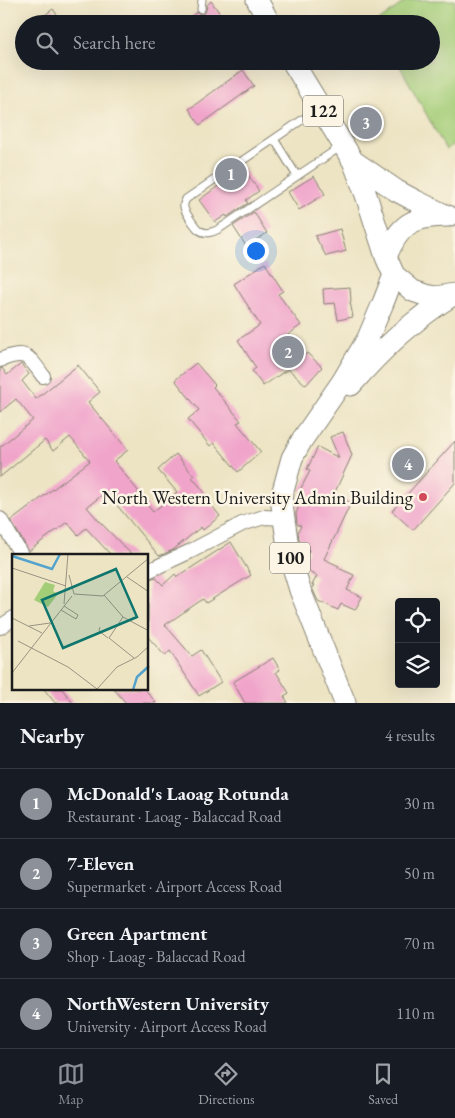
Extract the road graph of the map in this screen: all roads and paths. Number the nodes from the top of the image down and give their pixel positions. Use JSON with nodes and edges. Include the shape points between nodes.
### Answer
{"nodes":[{"id":1,"x":202,"y":0,"type":"edge"},
{"id":2,"x":200,"y":9,"type":"dead end"},
{"id":3,"x":297,"y":70,"type":"edge"},
{"id":4,"x":320,"y":107,"type":"junction"},
{"id":5,"x":274,"y":139,"type":"junction"},
{"id":6,"x":348,"y":153,"type":"junction"},
{"id":7,"x":297,"y":176,"type":"junction"},
{"id":8,"x":451,"y":216,"type":"edge"},
{"id":9,"x":390,"y":266,"type":"junction"},
{"id":10,"x":453,"y":295,"type":"edge"},
{"id":11,"x":0,"y":360,"type":"edge"},
{"id":12,"x":43,"y":376,"type":"dead end"},
{"id":13,"x":321,"y":413,"type":"junction"},
{"id":14,"x":284,"y":518,"type":"junction"},
{"id":15,"x":0,"y":519,"type":"edge"},
{"id":16,"x":21,"y":554,"type":"edge"},
{"id":17,"x":149,"y":571,"type":"edge"},
{"id":18,"x":12,"y":619,"type":"edge"},
{"id":19,"x":0,"y":627,"type":"edge"},
{"id":20,"x":345,"y":703,"type":"edge"}],
"edges":[{"from":1,"to":2,"type":"lane"},
{"from":3,"to":4,"type":"main road","number":"122"},
{"from":4,"to":5,"type":"lane"},
{"from":4,"to":6,"type":"main road","number":"122"},
{"from":5,"to":7,"type":"lane"},
{"from":5,"to":7,"type":"lane","via":[[186,199],[184,210],[199,230],[212,232]]},
{"from":6,"to":7,"type":"lane"},
{"from":6,"to":8,"type":"main road","number":"122","via":[[397,191]]},
{"from":6,"to":9,"type":"main road","number":"122"},
{"from":8,"to":9,"type":"main road","number":"100","via":[[418,219],[406,226],[391,244]]},
{"from":9,"to":10,"type":"main road","number":"100","via":[[413,291],[435,297]]},
{"from":9,"to":13,"type":"main road","number":"100","via":[[383,304],[368,338]]},
{"from":10,"to":13,"type":"main road","number":"100","via":[[427,311],[394,340]]},
{"from":11,"to":12,"type":"street","via":[[14,354],[23,355],[31,358]]},
{"from":13,"to":14,"type":"main road","number":"100","via":[[292,458],[282,505]]},
{"from":14,"to":17,"type":"street","via":[[264,517],[242,524]]},
{"from":14,"to":20,"type":"main road","number":"100","via":[[289,554],[300,590]]},
{"from":15,"to":16,"type":"street"},
{"from":18,"to":19,"type":"street"}]}
